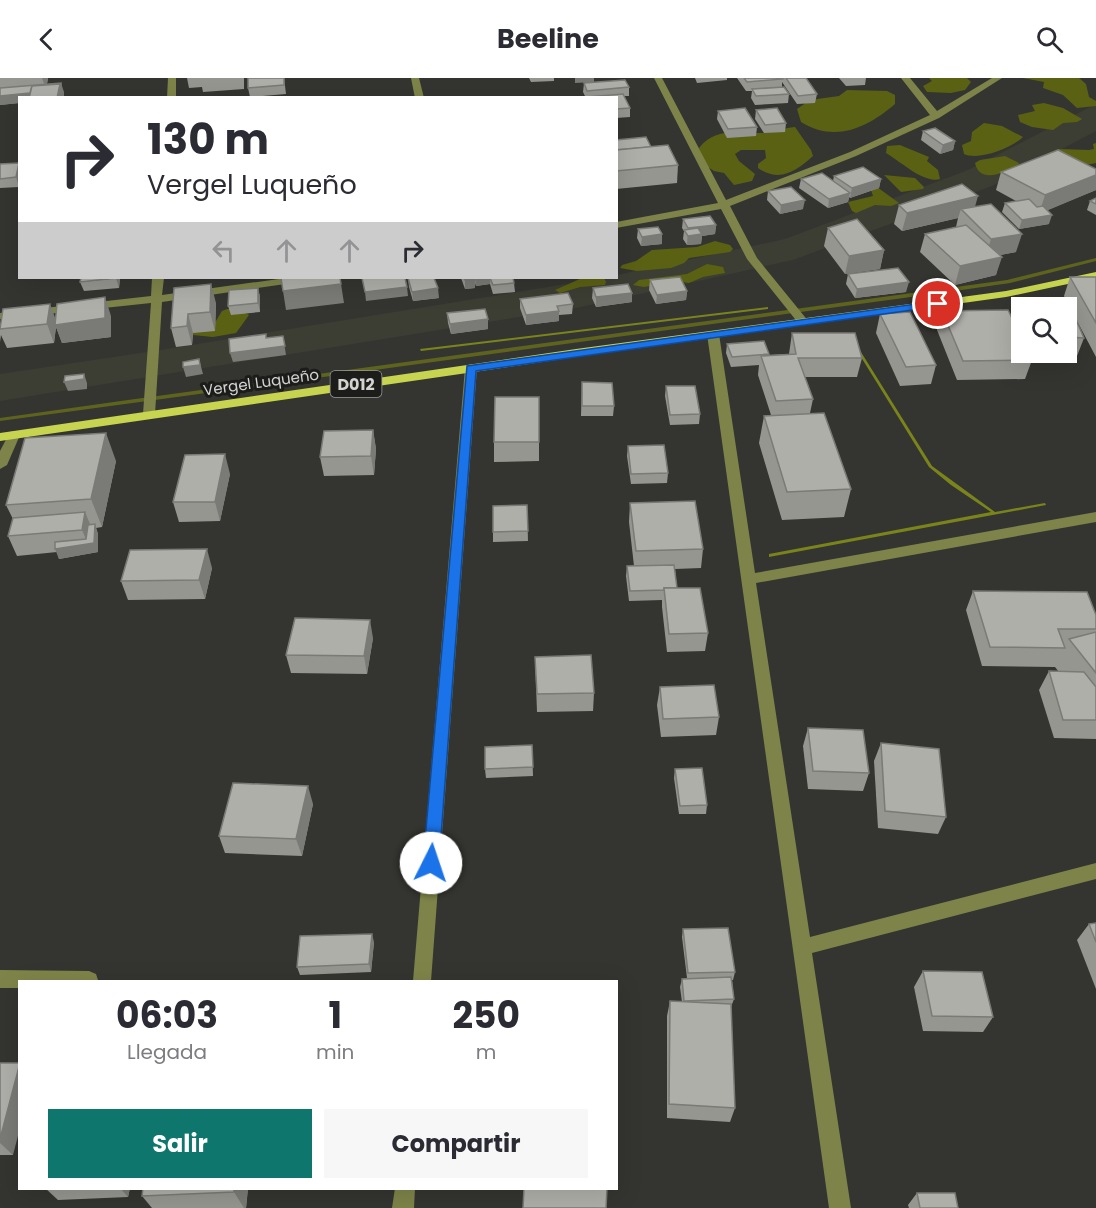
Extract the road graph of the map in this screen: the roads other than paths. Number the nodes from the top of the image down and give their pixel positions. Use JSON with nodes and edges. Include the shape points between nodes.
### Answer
{"nodes":[{"id":1,"x":172,"y":78,"type":"edge"},
{"id":2,"x":415,"y":78,"type":"edge"},
{"id":3,"x":658,"y":78,"type":"edge"},
{"id":4,"x":905,"y":78,"type":"edge"},
{"id":5,"x":998,"y":78,"type":"edge"},
{"id":6,"x":171,"y":96,"type":"edge"},
{"id":7,"x":420,"y":96,"type":"edge"},
{"id":8,"x":936,"y":116,"type":"junction"},
{"id":9,"x":723,"y":205,"type":"junction"},
{"id":10,"x":618,"y":225,"type":"edge"},
{"id":11,"x":1096,"y":275,"type":"edge"},
{"id":12,"x":158,"y":279,"type":"edge"},
{"id":13,"x":299,"y":279,"type":"edge"},
{"id":14,"x":157,"y":299,"type":"junction"},
{"id":15,"x":0,"y":316,"type":"edge"},
{"id":16,"x":803,"y":322,"type":"junction"},
{"id":17,"x":713,"y":334,"type":"junction"},
{"id":18,"x":471,"y":368,"type":"junction"},
{"id":19,"x":149,"y":414,"type":"junction"},
{"id":20,"x":7,"y":436,"type":"edge"},
{"id":21,"x":0,"y":465,"type":"edge"},
{"id":22,"x":1096,"y":517,"type":"edge"},
{"id":23,"x":748,"y":579,"type":"junction"},
{"id":24,"x":1096,"y":872,"type":"edge"},
{"id":25,"x":802,"y":947,"type":"junction"},
{"id":26,"x":0,"y":979,"type":"edge"},
{"id":27,"x":89,"y":980,"type":"edge"},
{"id":28,"x":422,"y":980,"type":"edge"},
{"id":29,"x":405,"y":1190,"type":"edge"},
{"id":30,"x":404,"y":1208,"type":"edge"},
{"id":31,"x":840,"y":1208,"type":"edge"}],
"edges":[{"from":1,"to":6,"type":"street"},
{"from":2,"to":7,"type":"street"},
{"from":3,"to":9,"type":"street"},
{"from":4,"to":8,"type":"street"},
{"from":5,"to":8,"type":"street"},
{"from":8,"to":9,"type":"street","via":[[853,154]]},
{"from":9,"to":10,"type":"street"},
{"from":9,"to":16,"type":"street","via":[[752,259]]},
{"from":11,"to":16,"type":"main road","name":"Vergel Luqueño","number":"D012","via":[[1006,294]]},
{"from":12,"to":14,"type":"street"},
{"from":13,"to":14,"type":"street"},
{"from":14,"to":15,"type":"street"},
{"from":14,"to":19,"type":"street"},
{"from":16,"to":17,"type":"main road","name":"Vergel Luqueño","number":"D012"},
{"from":17,"to":18,"type":"main road","name":"Vergel Luqueño","number":"D012"},
{"from":17,"to":23,"type":"street"},
{"from":18,"to":19,"type":"main road","name":"Vergel Luqueño","number":"D012"},
{"from":18,"to":28,"type":"street"},
{"from":19,"to":20,"type":"main road","name":"Vergel Luqueño","number":"D012"},
{"from":20,"to":21,"type":"street"},
{"from":22,"to":23,"type":"street"},
{"from":23,"to":25,"type":"street"},
{"from":24,"to":25,"type":"street"},
{"from":25,"to":31,"type":"street"},
{"from":26,"to":27,"type":"street"},
{"from":29,"to":30,"type":"street"}]}
